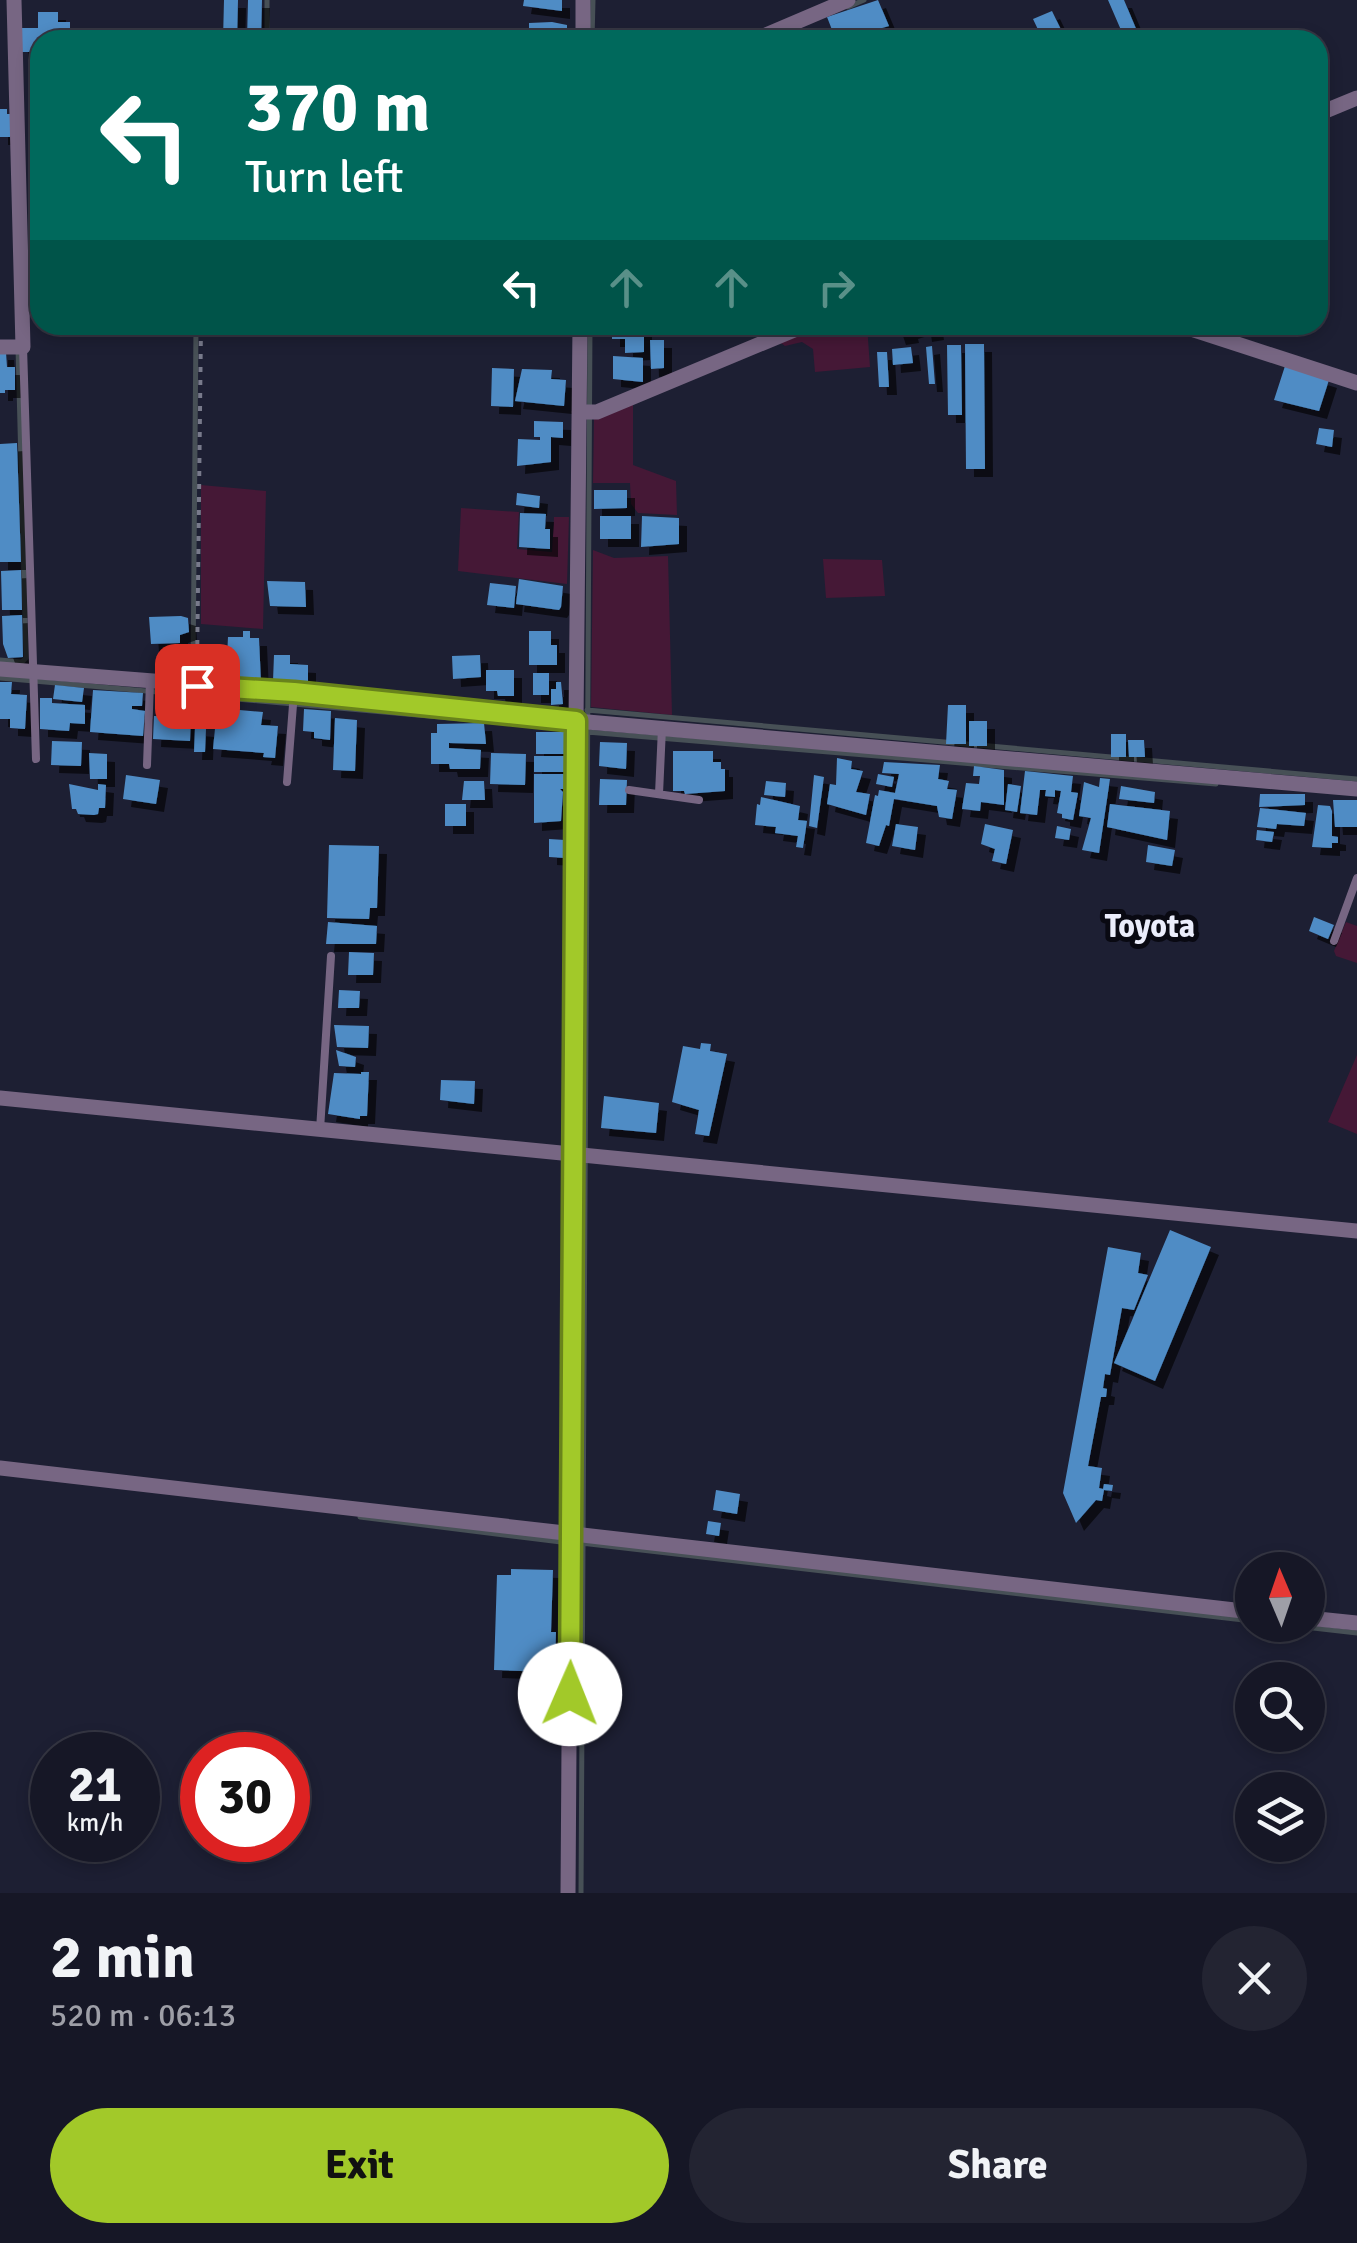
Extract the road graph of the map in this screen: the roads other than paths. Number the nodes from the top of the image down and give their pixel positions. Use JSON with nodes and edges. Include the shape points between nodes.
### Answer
{"nodes":[{"id":1,"x":14,"y":0,"type":"edge"},
{"id":2,"x":584,"y":0,"type":"edge"},
{"id":3,"x":848,"y":0,"type":"edge"},
{"id":4,"x":583,"y":30,"type":"edge"},
{"id":5,"x":778,"y":30,"type":"edge"},
{"id":6,"x":1357,"y":98,"type":"edge"},
{"id":7,"x":1328,"y":110,"type":"edge"},
{"id":8,"x":581,"y":335,"type":"edge"},
{"id":9,"x":781,"y":335,"type":"edge"},
{"id":10,"x":1211,"y":335,"type":"edge"},
{"id":11,"x":15,"y":347,"type":"edge"},
{"id":12,"x":1357,"y":383,"type":"edge"},
{"id":13,"x":586,"y":412,"type":"junction"},
{"id":14,"x":0,"y":669,"type":"edge"},
{"id":15,"x":33,"y":678,"type":"junction"},
{"id":16,"x":150,"y":688,"type":"junction"},
{"id":17,"x":293,"y":700,"type":"junction"},
{"id":18,"x":582,"y":721,"type":"junction"},
{"id":19,"x":662,"y":734,"type":"junction"},
{"id":20,"x":36,"y":759,"type":"dead end"},
{"id":21,"x":147,"y":766,"type":"dead end"},
{"id":22,"x":287,"y":782,"type":"dead end"},
{"id":23,"x":1357,"y":789,"type":"edge"},
{"id":24,"x":629,"y":790,"type":"dead end"},
{"id":25,"x":659,"y":794,"type":"junction"},
{"id":26,"x":700,"y":800,"type":"dead end"},
{"id":27,"x":1357,"y":878,"type":"edge"},
{"id":28,"x":1334,"y":941,"type":"dead end"},
{"id":29,"x":331,"y":956,"type":"dead end"},
{"id":30,"x":0,"y":1098,"type":"edge"},
{"id":31,"x":320,"y":1130,"type":"junction"},
{"id":32,"x":579,"y":1155,"type":"junction"},
{"id":33,"x":1357,"y":1232,"type":"edge"},
{"id":34,"x":0,"y":1468,"type":"edge"},
{"id":35,"x":579,"y":1535,"type":"junction"},
{"id":36,"x":1235,"y":1610,"type":"edge"},
{"id":37,"x":1325,"y":1620,"type":"edge"},
{"id":38,"x":1357,"y":1623,"type":"edge"},
{"id":39,"x":568,"y":1893,"type":"edge"}],
"edges":[{"from":1,"to":11,"type":"street"},
{"from":2,"to":4,"type":"street"},
{"from":3,"to":5,"type":"street"},
{"from":6,"to":7,"type":"street"},
{"from":8,"to":13,"type":"street"},
{"from":9,"to":13,"type":"street"},
{"from":10,"to":12,"type":"street"},
{"from":11,"to":15,"type":"lane"},
{"from":13,"to":18,"type":"street"},
{"from":14,"to":15,"type":"street"},
{"from":15,"to":16,"type":"street"},
{"from":15,"to":20,"type":"lane"},
{"from":16,"to":17,"type":"street","via":[[197,686]]},
{"from":16,"to":21,"type":"lane"},
{"from":17,"to":18,"type":"street"},
{"from":17,"to":22,"type":"lane"},
{"from":18,"to":19,"type":"street"},
{"from":18,"to":32,"type":"street"},
{"from":19,"to":23,"type":"street"},
{"from":19,"to":25,"type":"lane"},
{"from":24,"to":25,"type":"lane"},
{"from":25,"to":26,"type":"lane"},
{"from":27,"to":28,"type":"lane"},
{"from":29,"to":31,"type":"lane"},
{"from":30,"to":31,"type":"street"},
{"from":31,"to":32,"type":"street"},
{"from":32,"to":33,"type":"street"},
{"from":32,"to":35,"type":"street"},
{"from":34,"to":35,"type":"street"},
{"from":35,"to":36,"type":"street"},
{"from":35,"to":39,"type":"street"},
{"from":37,"to":38,"type":"street"}]}
